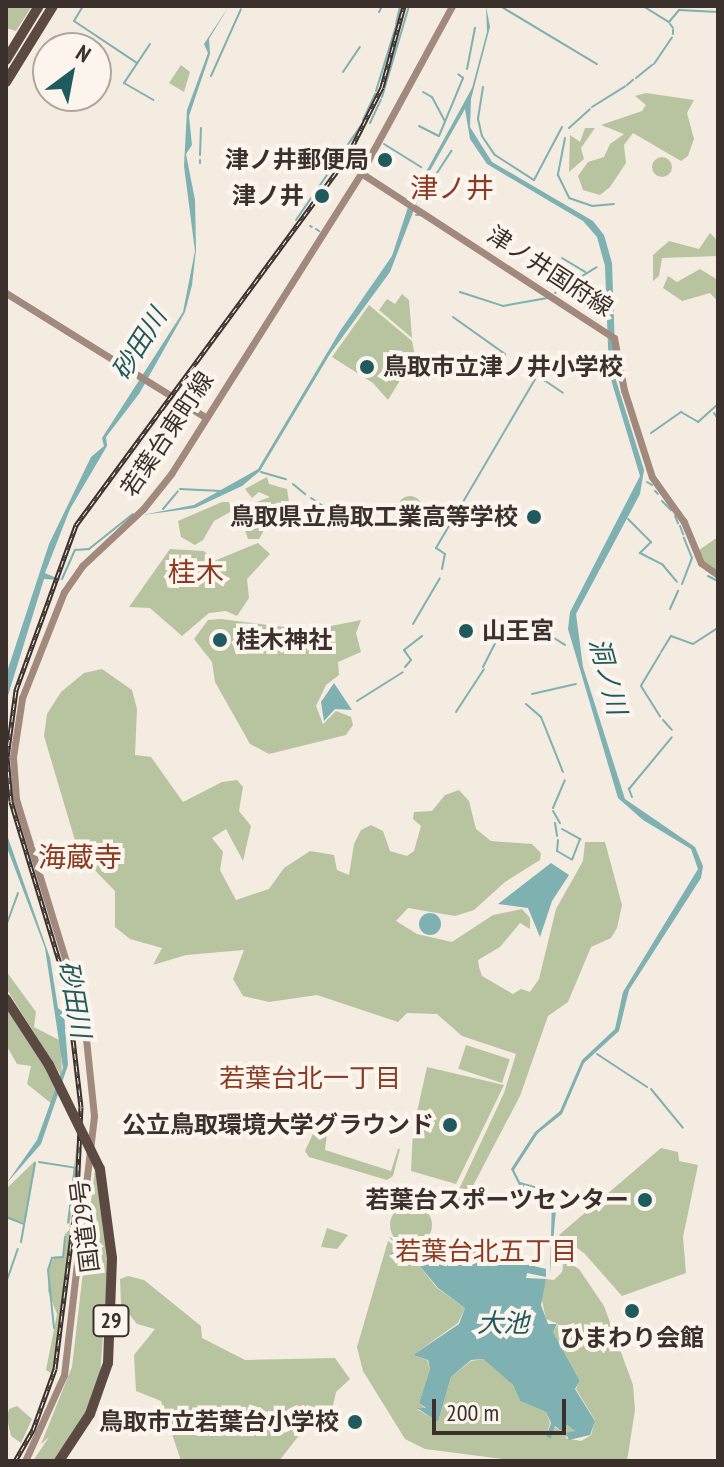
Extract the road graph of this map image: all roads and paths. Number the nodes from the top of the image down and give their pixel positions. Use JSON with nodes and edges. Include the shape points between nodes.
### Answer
{"nodes":[{"id":1,"x":39,"y":6,"type":"edge"},
{"id":2,"x":53,"y":6,"type":"edge"},
{"id":3,"x":452,"y":6,"type":"edge"},
{"id":4,"x":6,"y":60,"type":"edge"},
{"id":5,"x":6,"y":82,"type":"edge"},
{"id":6,"x":361,"y":173,"type":"junction"},
{"id":7,"x":6,"y":293,"type":"edge"},
{"id":8,"x":205,"y":417,"type":"junction"},
{"id":9,"x":718,"y":575,"type":"edge"},
{"id":10,"x":6,"y":999,"type":"edge"},
{"id":11,"x":25,"y":1461,"type":"edge"},
{"id":12,"x":59,"y":1461,"type":"edge"}],
"edges":[{"from":1,"to":4,"type":"highway"},
{"from":2,"to":5,"type":"highway"},
{"from":3,"to":6,"type":"main road","name":"若葉台東町線"},
{"from":6,"to":8,"type":"main road","name":"若葉台東町線"},
{"from":6,"to":9,"type":"main road","name":"津ノ井国府線","via":[[616,341],[624,390],[652,477],[684,522],[701,563]]},
{"from":7,"to":8,"type":"main road"},
{"from":8,"to":11,"type":"main road","name":"若葉台東町線","via":[[157,493],[89,559],[64,592],[30,671],[15,729],[16,799],[84,1020],[94,1116],[69,1352],[52,1410]]},
{"from":10,"to":12,"type":"highway","name":"国道29号","number":"29","bridge":true,"via":[[49,1065],[100,1169],[112,1258],[108,1363],[90,1414]]}]}
